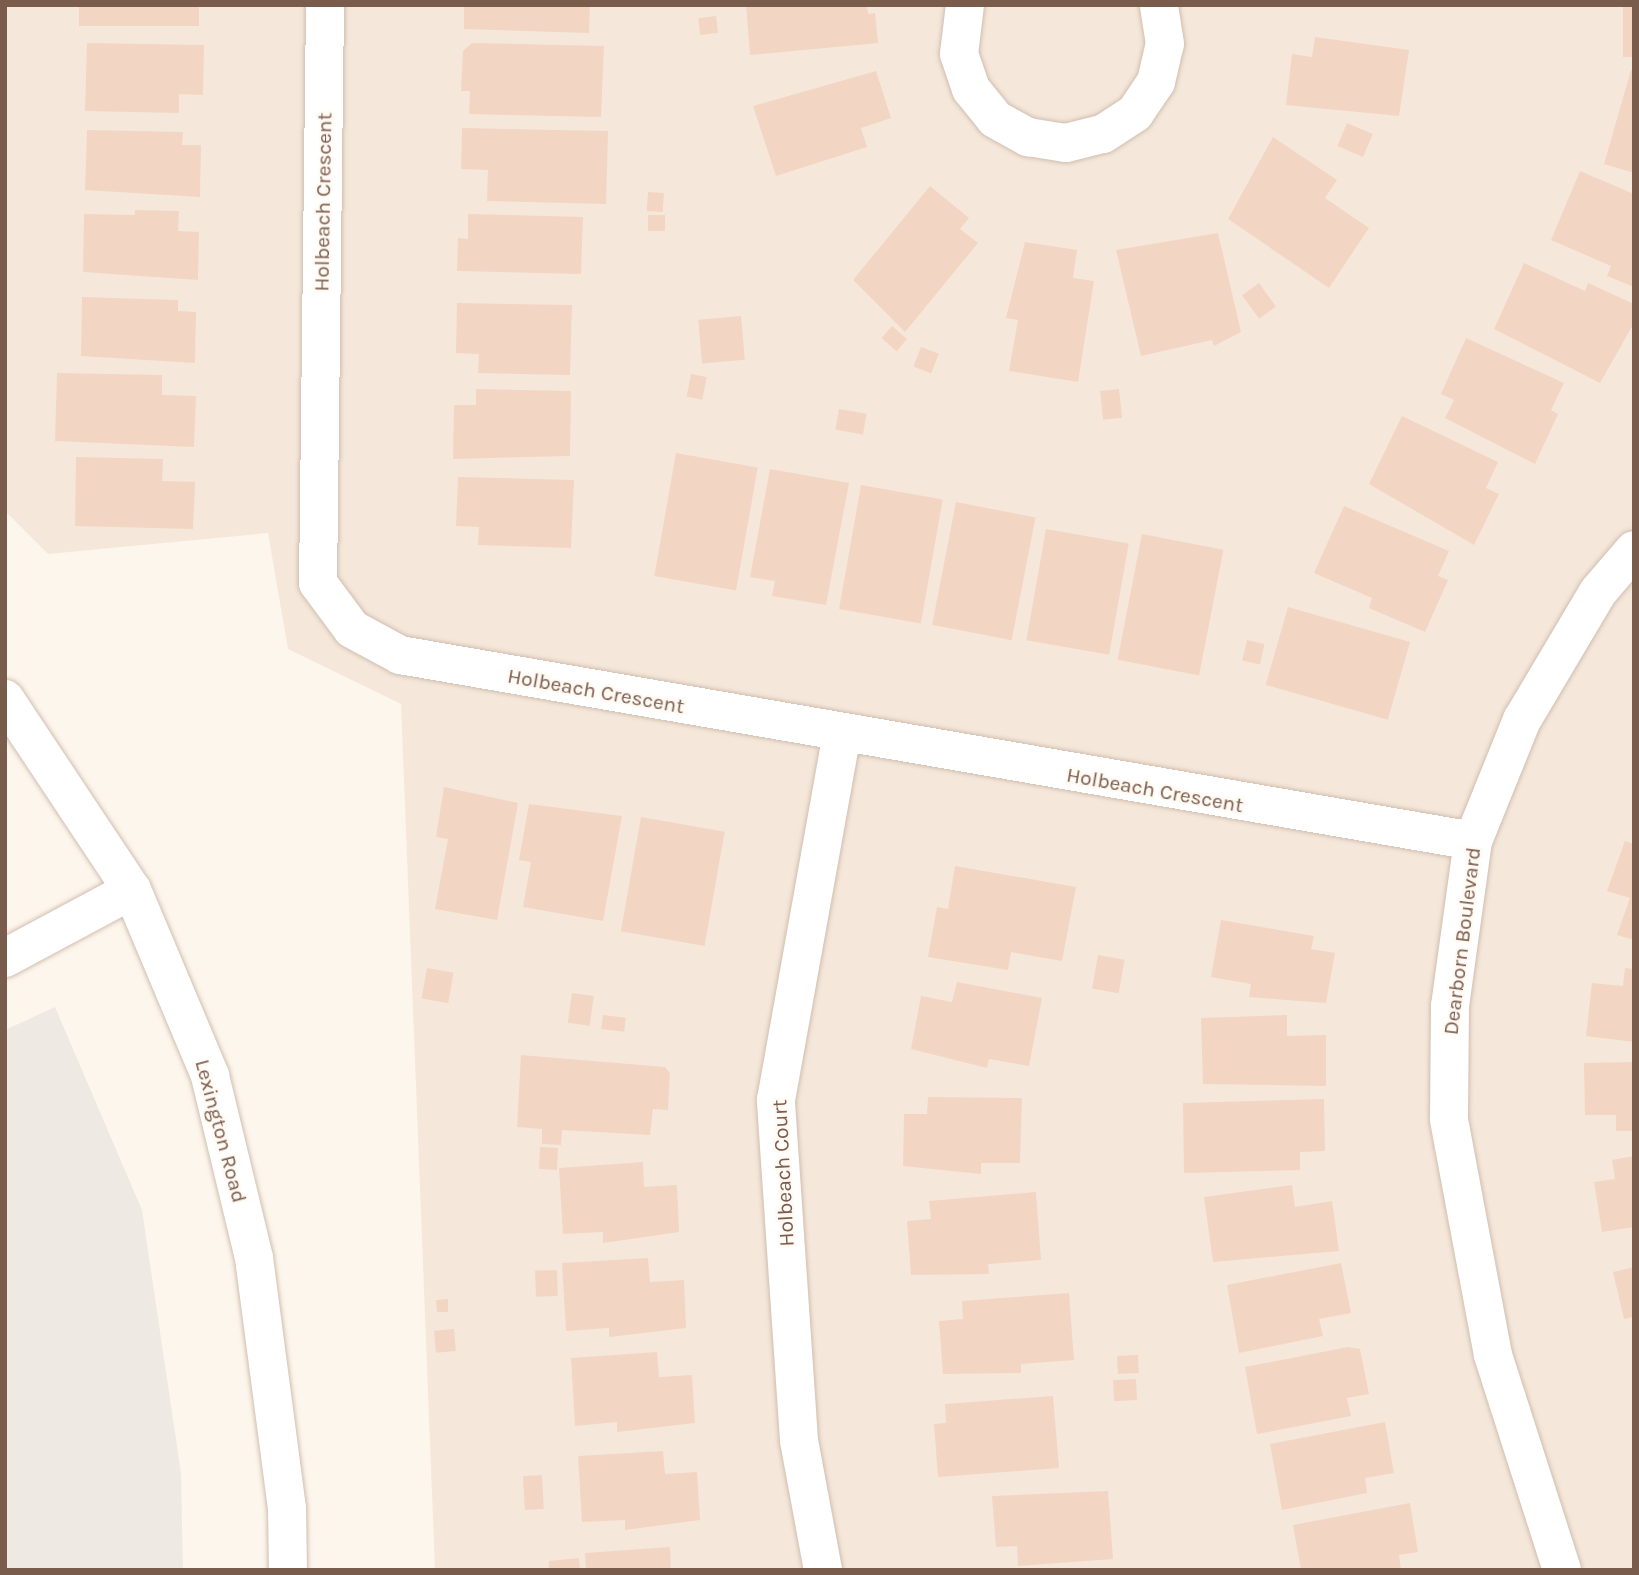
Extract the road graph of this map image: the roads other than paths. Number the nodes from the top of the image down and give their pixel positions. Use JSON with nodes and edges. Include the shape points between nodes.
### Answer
{"nodes":[{"id":1,"x":325,"y":5,"type":"edge"},
{"id":2,"x":965,"y":5,"type":"edge"},
{"id":3,"x":1159,"y":5,"type":"edge"},
{"id":4,"x":1634,"y":550,"type":"edge"},
{"id":5,"x":5,"y":699,"type":"edge"},
{"id":6,"x":841,"y":737,"type":"junction"},
{"id":7,"x":1473,"y":841,"type":"junction"},
{"id":8,"x":132,"y":890,"type":"junction"},
{"id":9,"x":5,"y":958,"type":"edge"},
{"id":10,"x":288,"y":1570,"type":"edge"},
{"id":11,"x":823,"y":1570,"type":"edge"},
{"id":12,"x":1562,"y":1570,"type":"edge"}],
"edges":[{"from":1,"to":6,"type":"street","name":"Holbeach Crescent","via":[[318,583],[352,629],[400,655]]},
{"from":2,"to":3,"type":"street","via":[[959,54],[971,89],[995,119],[1017,131],[1066,143],[1103,134],[1135,113],[1156,82],[1165,44]]},
{"from":4,"to":7,"type":"street","name":"Dearborn Boulevard","via":[[1598,593],[1522,720]]},
{"from":5,"to":8,"type":"street","name":"Lexington Road"},
{"from":6,"to":7,"type":"street","name":"Holbeach Crescent"},
{"from":6,"to":11,"type":"street","name":"Holbeach Court","via":[[776,1100],[799,1440]]},
{"from":7,"to":12,"type":"street","name":"Dearborn Boulevard","via":[[1450,1006],[1449,1119],[1493,1355]]},
{"from":8,"to":9,"type":"street"},
{"from":8,"to":10,"type":"street","name":"Lexington Road","via":[[210,1076],[254,1258],[287,1508]]}]}
